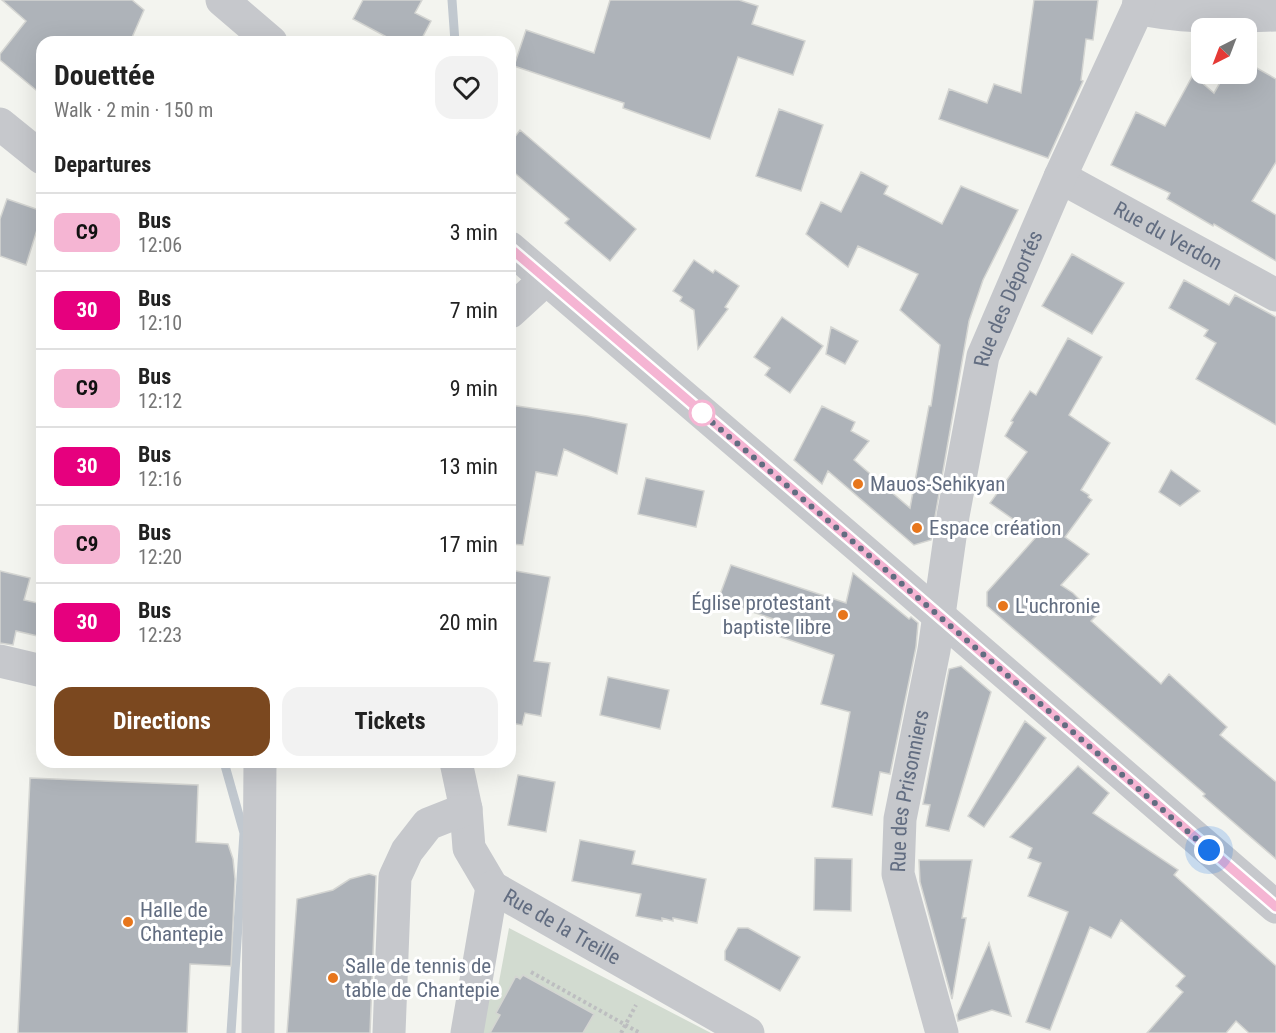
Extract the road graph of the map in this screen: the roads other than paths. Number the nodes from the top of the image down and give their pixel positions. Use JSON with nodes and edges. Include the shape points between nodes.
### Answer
{"nodes":[{"id":1,"x":222,"y":0,"type":"edge"},
{"id":2,"x":1138,"y":4,"type":"edge"},
{"id":3,"x":1276,"y":15,"type":"edge"},
{"id":4,"x":264,"y":36,"type":"edge"},
{"id":5,"x":0,"y":124,"type":"edge"},
{"id":6,"x":36,"y":153,"type":"edge"},
{"id":7,"x":1060,"y":177,"type":"junction"},
{"id":8,"x":516,"y":253,"type":"edge"},
{"id":9,"x":546,"y":279,"type":"junction"},
{"id":10,"x":1276,"y":294,"type":"edge"},
{"id":11,"x":516,"y":306,"type":"edge"},
{"id":12,"x":939,"y":616,"type":"junction"},
{"id":13,"x":0,"y":661,"type":"edge"},
{"id":14,"x":36,"y":670,"type":"edge"},
{"id":15,"x":260,"y":768,"type":"edge"},
{"id":16,"x":457,"y":768,"type":"edge"},
{"id":17,"x":466,"y":809,"type":"junction"},
{"id":18,"x":492,"y":887,"type":"junction"},
{"id":19,"x":1276,"y":907,"type":"edge"},
{"id":20,"x":258,"y":1033,"type":"edge"},
{"id":21,"x":388,"y":1033,"type":"edge"},
{"id":22,"x":467,"y":1033,"type":"edge"},
{"id":23,"x":748,"y":1033,"type":"edge"},
{"id":24,"x":942,"y":1033,"type":"edge"}],
"edges":[{"from":1,"to":4,"type":"street"},
{"from":2,"to":3,"type":"street","via":[[1152,12],[1200,16]]},
{"from":2,"to":7,"type":"street","name":"Rue des Déportés"},
{"from":5,"to":6,"type":"street"},
{"from":7,"to":10,"type":"street","name":"Rue du Verdon"},
{"from":7,"to":12,"type":"street","name":"Rue des Déportés","via":[[983,356]]},
{"from":8,"to":9,"type":"street"},
{"from":9,"to":11,"type":"street"},
{"from":9,"to":12,"type":"street"},
{"from":12,"to":19,"type":"street"},
{"from":12,"to":24,"type":"street","name":"Rue des Prisonniers","via":[[900,819],[898,874]]},
{"from":13,"to":14,"type":"street"},
{"from":15,"to":20,"type":"street"},
{"from":16,"to":17,"type":"street","name":"Rue de la Treille"},
{"from":17,"to":18,"type":"street","name":"Rue de la Treille","via":[[469,848]]},
{"from":17,"to":21,"type":"street","via":[[428,824],[407,851],[395,878]]},
{"from":18,"to":22,"type":"street"},
{"from":18,"to":23,"type":"street","name":"Rue de la Treille"}]}
